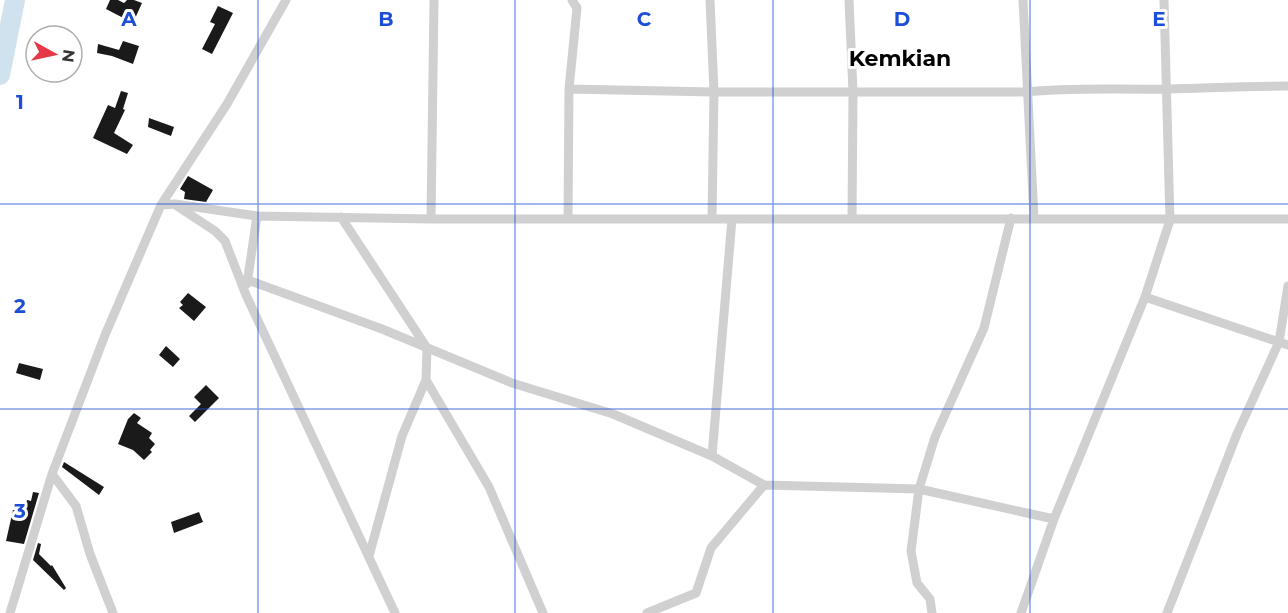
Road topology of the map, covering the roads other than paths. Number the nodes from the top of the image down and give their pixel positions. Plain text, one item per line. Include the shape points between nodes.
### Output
1 (286, 0) edge
2 (434, 0) edge
3 (572, 0) edge
4 (710, 0) edge
5 (849, 0) edge
6 (1023, 0) edge
7 (1164, 0) edge
8 (1288, 86) edge
9 (569, 89) junction
10 (1167, 89) junction
11 (714, 92) junction
12 (853, 92) junction
13 (1026, 92) junction
14 (175, 204) junction
15 (160, 206) junction
16 (257, 216) junction
17 (341, 217) junction
18 (568, 218) junction
19 (852, 218) junction
20 (1011, 218) junction
21 (1034, 218) junction
22 (431, 219) junction
23 (712, 219) junction
24 (732, 219) junction
25 (1288, 219) edge
26 (1170, 220) junction
27 (248, 280) junction
28 (1288, 286) edge
29 (246, 295) junction
30 (1145, 297) junction
31 (1284, 344) edge
32 (427, 348) junction
33 (426, 380) junction
34 (712, 456) junction
35 (52, 474) junction
36 (764, 485) junction
37 (919, 489) junction
38 (1054, 519) junction
39 (369, 556) junction
40 (10, 613) edge
41 (113, 613) edge
42 (395, 613) edge
43 (543, 613) edge
44 (647, 613) edge
45 (932, 613) edge
46 (1021, 613) edge
47 (1167, 613) edge

1 - 15 street via 227,104
2 - 22 street
3 - 9 street via 576,8
4 - 11 street
5 - 12 street
6 - 13 street
7 - 10 street
8 - 10 street
9 - 11 street
9 - 18 street
10 - 13 street
10 - 26 street
11 - 12 street
11 - 23 street
12 - 13 street
12 - 19 street
13 - 21 street
14 - 15 street
14 - 16 street
14 - 29 street via 225,241
15 - 35 street
16 - 17 street
16 - 27 street
17 - 22 street
17 - 32 street
18 - 22 street
18 - 23 street
19 - 20 street
19 - 24 street
20 - 21 street
20 - 37 street via 984,328 935,437
21 - 26 street
23 - 24 street
24 - 34 street
25 - 26 street
26 - 30 street
27 - 29 street
27 - 32 street
28 - 31 street
29 - 39 street
30 - 31 street
30 - 38 street
31 - 47 street via 1233,444
32 - 33 street
32 - 34 street via 512,383 613,414
33 - 39 street via 402,436
33 - 43 street via 489,488
34 - 36 street
35 - 40 street
35 - 41 street via 76,506
36 - 37 street
36 - 44 street via 711,548 696,593
37 - 38 street
37 - 45 street via 911,552 917,583 930,599
38 - 46 street
39 - 42 street

